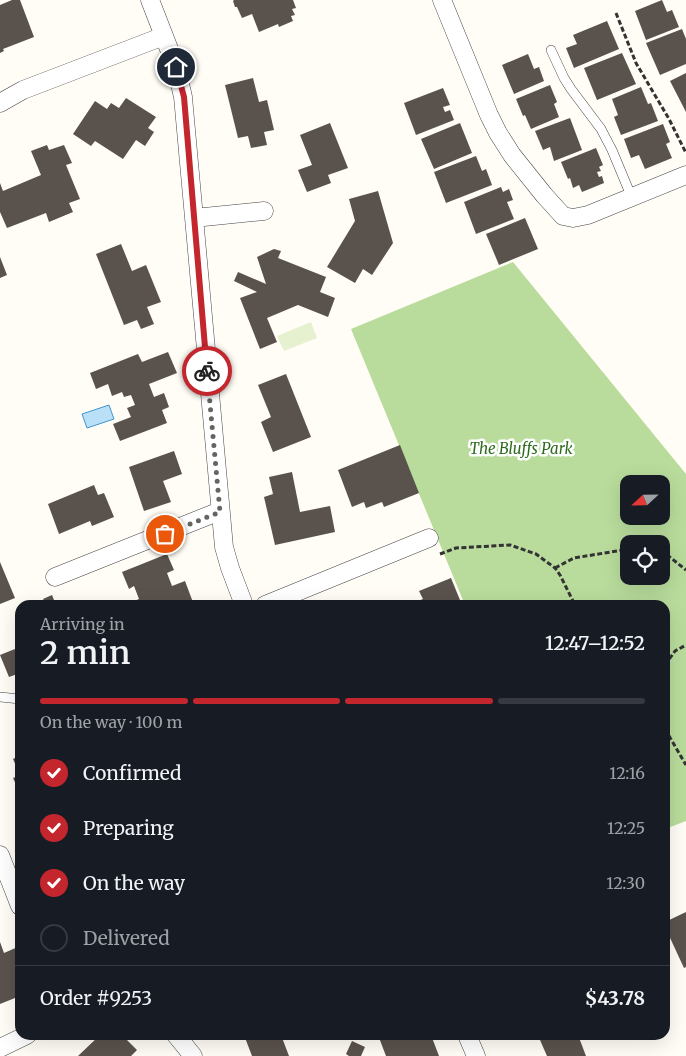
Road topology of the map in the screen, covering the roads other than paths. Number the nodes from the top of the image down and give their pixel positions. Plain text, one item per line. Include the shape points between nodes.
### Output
1 (150, 0) edge
2 (442, 0) edge
3 (164, 36) junction
4 (551, 50) dead end
5 (0, 103) edge
6 (686, 175) edge
7 (632, 198) junction
8 (264, 211) dead end
9 (194, 218) junction
10 (220, 512) junction
11 (429, 538) road end
12 (55, 578) dead end
13 (242, 600) edge
14 (277, 600) edge
15 (0, 697) edge
16 (15, 698) edge
17 (0, 855) edge
18 (15, 893) edge
19 (17, 1040) edge
20 (180, 1040) edge
21 (469, 1040) edge
22 (0, 1048) edge
23 (193, 1056) edge
24 (476, 1056) edge

1 - 3 street
2 - 7 street via 494,125 508,149 556,209 566,218 577,218
3 - 5 street via 23,90
3 - 9 street via 184,97
4 - 7 lane via 571,90 601,129
6 - 7 street
8 - 9 street
9 - 10 street
10 - 12 street
10 - 13 street via 224,547
11 - 14 street
15 - 16 lane
17 - 18 street
19 - 22 street
20 - 23 street
21 - 24 street

